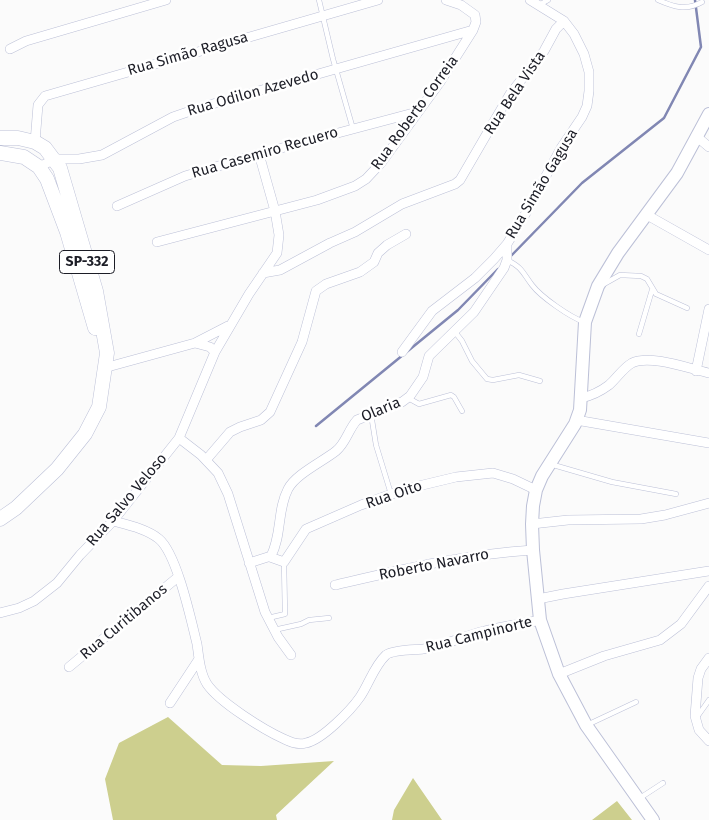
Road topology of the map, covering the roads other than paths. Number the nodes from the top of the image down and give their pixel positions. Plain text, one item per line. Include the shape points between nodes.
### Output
1 (166, 0) edge
2 (319, 0) edge
3 (378, 0) edge
4 (446, 0) edge
5 (530, 0) edge
6 (548, 0) edge
7 (658, 0) edge
8 (702, 2) dead end
9 (539, 4) junction
10 (322, 15) junction
11 (564, 21) junction
12 (473, 30) junction
13 (10, 49) dead end
14 (336, 69) junction
15 (417, 112) junction
16 (709, 114) edge
17 (353, 129) junction
18 (696, 136) junction
19 (0, 138) edge
20 (36, 142) junction
21 (709, 148) edge
22 (0, 153) edge
23 (260, 154) junction
24 (55, 159) junction
25 (39, 167) junction
26 (117, 206) dead end
27 (275, 212) junction
28 (647, 215) junction
29 (406, 234) dead end
30 (157, 242) dead end
31 (507, 244) junction
32 (709, 250) edge
33 (507, 260) junction
34 (263, 273) junction
35 (598, 286) junction
36 (652, 290) junction
37 (687, 308) dead end
38 (709, 309) edge
39 (585, 322) junction
40 (231, 325) junction
41 (455, 332) junction
42 (639, 334) dead end
43 (706, 339) edge
44 (195, 343) junction
45 (215, 352) junction
46 (402, 352) dead end
47 (104, 368) junction
48 (696, 371) junction
49 (709, 374) edge
50 (540, 381) dead end
51 (408, 398) junction
52 (581, 398) junction
53 (462, 411) dead end
54 (371, 414) junction
55 (576, 420) junction
56 (179, 438) junction
57 (709, 443) edge
58 (206, 460) junction
59 (549, 464) junction
60 (536, 490) junction
61 (391, 494) junction
62 (676, 494) dead end
63 (709, 503) edge
64 (0, 519) edge
65 (113, 521) junction
66 (532, 524) junction
67 (533, 550) junction
68 (270, 557) junction
69 (284, 562) junction
70 (249, 563) junction
71 (709, 571) edge
72 (178, 577) junction
73 (336, 585) dead end
74 (709, 586) edge
75 (538, 599) junction
76 (0, 613) edge
77 (268, 618) junction
78 (329, 618) dead end
79 (540, 620) junction
80 (274, 630) junction
81 (291, 655) dead end
82 (709, 658) edge
83 (199, 659) junction
84 (69, 667) dead end
85 (559, 674) junction
86 (709, 700) edge
87 (636, 702) dead end
88 (170, 703) dead end
89 (695, 720) junction
90 (586, 725) junction
91 (709, 741) edge
92 (663, 783) dead end
93 (639, 799) junction
94 (653, 820) edge

1 - 13 street via 26,41
2 - 10 lane
3 - 10 street, Rua Simão Ragusa
4 - 12 street via 476,14
5 - 9 street, Rua Simão Gagusa
6 - 9 lane
7 - 8 lane via 677,8
9 - 11 street, Rua Simão Gagusa
10 - 14 lane
10 - 20 street, Rua Simão Ragusa via 45,96 38,106
11 - 31 street, Rua Simão Gagusa via 584,54 589,72 587,106
11 - 34 street, Rua Bela Vista via 510,94 460,180 402,204 280,270
12 - 14 street, Rua Odilon Azevedo
12 - 15 street, Rua Roberto Correia
14 - 17 lane
14 - 24 street, Rua Odilon Azevedo via 202,106 173,117 102,155
15 - 17 street, Rua Casemiro Recuero
15 - 27 street, Rua Roberto Correia via 380,163 355,186
16 - 18 main road
17 - 23 street, Rua Casemiro Recuero
18 - 21 street
18 - 28 main road via 677,173
19 - 20 main road
20 - 22 main road via 24,152
20 - 24 main road, SP-332
22 - 25 main road via 24,157
23 - 26 street, Rua Casemiro Recuero via 185,176
23 - 27 street, Rua Salvo Veloso
24 - 25 street, Rua Odilon Azevedo
24 - 47 main road, SP-332 via 64,178 96,291 107,353
25 - 47 main road, SP-332 via 66,232
27 - 30 street, Rua Roberto Correia
27 - 34 street, Rua Salvo Veloso via 277,253
28 - 32 street
28 - 35 main road
29 - 58 street via 387,245 364,269 317,290 302,342 270,412 261,420 230,432
31 - 33 street, Olaria
31 - 46 street, Rua Simão Gagusa via 475,278 432,311
33 - 39 lane via 522,269 544,296 572,318
33 - 41 street, Olaria via 474,312
34 - 40 street, Rua Salvo Veloso
35 - 36 lane via 628,274 645,278
35 - 39 main road
36 - 37 lane
36 - 42 lane
38 - 43 street
39 - 52 main road
40 - 44 street
40 - 45 street, Rua Salvo Veloso
41 - 50 lane via 471,360 487,379 519,375
41 - 51 street, Olaria via 429,356 423,377
43 - 48 street
44 - 45 street via 210,347
44 - 47 street
45 - 56 street, Rua Salvo Veloso
47 - 64 main road, SP-332 via 99,408 85,434 57,469
48 - 49 street
48 - 52 street via 658,361 637,362 627,367 608,386
51 - 53 lane via 419,404 451,395
51 - 54 street, Olaria
52 - 55 main road
54 - 61 lane via 376,445
54 - 68 street, Olaria via 356,420 342,445 290,486 283,504 278,538
55 - 57 street
55 - 59 main road
56 - 58 street
56 - 65 street, Rua Salvo Veloso
58 - 70 street via 218,473 228,494
59 - 60 main road
59 - 62 lane via 612,482
60 - 61 street, Rua Oito via 490,473 434,482
60 - 66 main road
61 - 69 street, Rua Oito via 306,529
63 - 66 street via 641,519
65 - 72 street via 158,538 169,551
65 - 76 street, Rua Salvo Veloso via 57,583 34,602
66 - 67 main road
67 - 73 street, Roberto Navarro via 440,562
67 - 75 main road
68 - 69 street
68 - 70 street
69 - 77 lane via 285,614
70 - 77 street
71 - 75 street
72 - 83 street
72 - 84 street, Rua Curitibanos
74 - 85 street via 681,624 660,640 604,656
75 - 79 main road
77 - 80 street
78 - 80 lane
79 - 83 street, Rua Campinorte via 487,630 438,647 389,653 379,663 360,697 328,730 301,744 284,740 224,701 207,684
79 - 85 main road
80 - 81 street
82 - 89 street via 698,678
83 - 88 street
85 - 90 main road
86 - 89 lane
87 - 90 lane
89 - 91 street
90 - 93 main road
92 - 93 lane
93 - 94 main road

